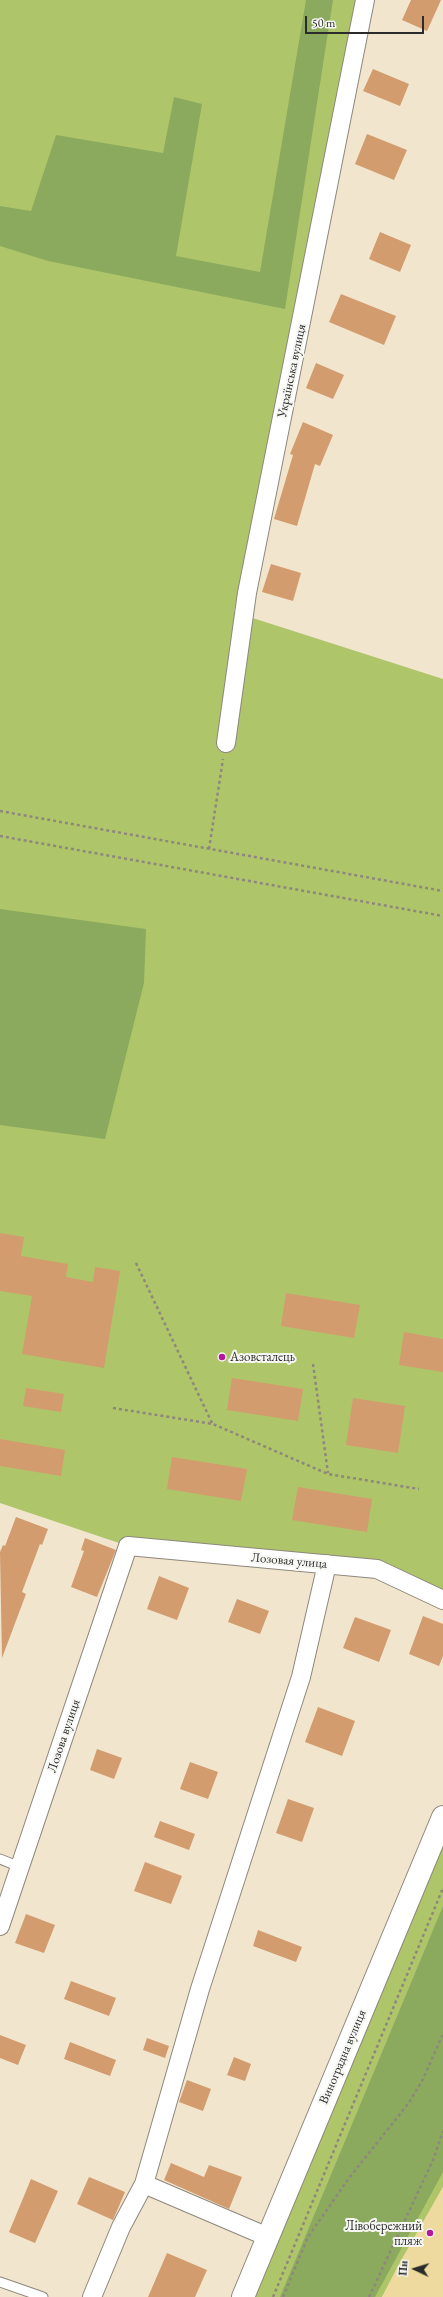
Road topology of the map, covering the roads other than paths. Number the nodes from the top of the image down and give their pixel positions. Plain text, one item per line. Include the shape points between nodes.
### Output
1 (365, 0) edge
2 (226, 743) road end
3 (128, 1546) joint
4 (327, 1564) junction
5 (443, 1600) edge
6 (443, 1817) edge
7 (0, 1859) edge
8 (20, 1867) junction
9 (0, 1926) edge
10 (144, 2184) junction
11 (268, 2237) junction
12 (0, 2282) edge
13 (43, 2297) edge
14 (92, 2297) edge
15 (243, 2297) edge

1 - 2 street, Українська вулиця via 247,594
3 - 4 street, Лозовая улица
3 - 8 street, Лозова вулиця
4 - 5 street, Лозовая улица via 377,1569
4 - 10 street via 301,1677 200,1989
6 - 11 street, Виноградна вулиця
7 - 8 lane
8 - 9 street, Лозова вулиця
10 - 11 street
10 - 14 street via 121,2227
11 - 15 street, Виноградна вулиця
12 - 13 lane

